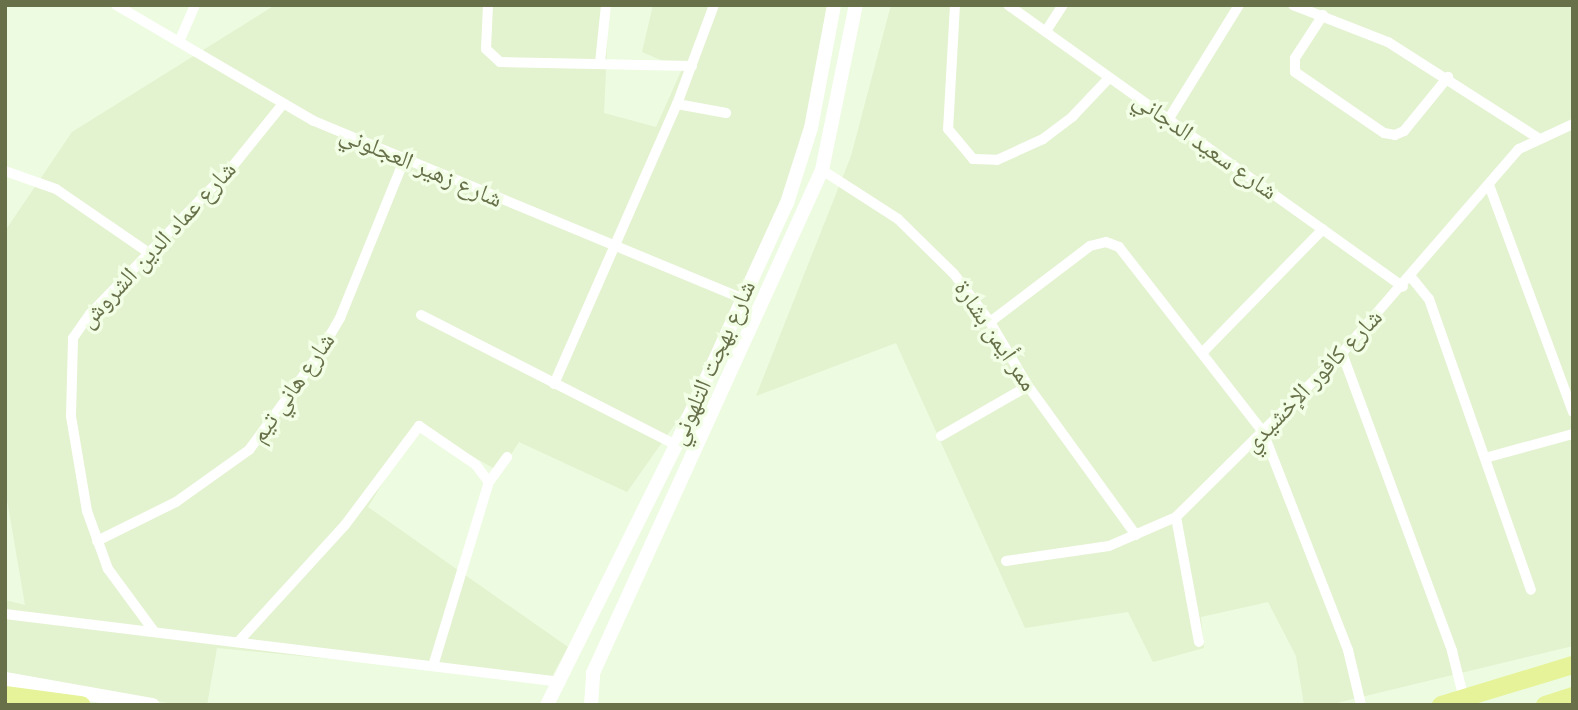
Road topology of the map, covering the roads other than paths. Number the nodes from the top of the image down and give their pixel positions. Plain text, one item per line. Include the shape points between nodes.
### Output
1 (116, 5) edge
2 (195, 5) edge
3 (488, 5) edge
4 (607, 5) edge
5 (714, 5) edge
6 (834, 5) edge
7 (856, 5) edge
8 (955, 5) edge
9 (1008, 5) edge
10 (1063, 5) edge
11 (1239, 5) edge
12 (1293, 5) edge
13 (1323, 15) junction
14 (1046, 31) junction
15 (179, 42) junction
16 (600, 63) junction
17 (692, 66) junction
18 (1448, 77) junction
19 (1109, 78) junction
20 (677, 104) junction
21 (282, 105) junction
22 (726, 113) dead end
23 (1168, 120) junction
24 (1573, 124) edge
25 (1538, 138) junction
26 (404, 160) junction
27 (822, 170) junction
28 (5, 171) edge
29 (1489, 185) junction
30 (1324, 229) junction
31 (614, 249) junction
32 (149, 253) junction
33 (1412, 278) junction
34 (1403, 287) junction
35 (741, 298) junction
36 (421, 316) dead end
37 (990, 322) junction
38 (1202, 353) junction
39 (1342, 353) junction
40 (554, 384) junction
41 (1028, 386) junction
42 (1573, 412) edge
43 (1263, 432) junction
44 (1573, 434) edge
45 (941, 436) dead end
46 (676, 446) junction
47 (507, 457) dead end
48 (1485, 458) junction
49 (489, 482) junction
50 (1176, 517) junction
51 (1136, 535) junction
52 (97, 541) junction
53 (1006, 561) dead end
54 (1531, 590) dead end
55 (5, 614) edge
56 (153, 630) junction
57 (239, 641) junction
58 (1199, 642) dead end
59 (433, 666) junction
60 (1573, 666) edge
61 (5, 679) edge
62 (561, 682) junction
63 (5, 695) edge
64 (1573, 696) edge
65 (1464, 699) junction
66 (551, 702) edge
67 (81, 705) edge
68 (153, 705) edge
69 (591, 705) edge
70 (1361, 705) edge
71 (1441, 705) edge
72 (1545, 705) edge

1 - 15 street, شارع زهير العجلوني
2 - 15 street
3 - 16 street via 486,49 494,60
4 - 16 street
5 - 17 street
6 - 35 street, شارع بهجت التلهوني via 801,166
7 - 27 street, شارع بهجت التلهوني
8 - 19 street via 948,129 973,159 997,160 1043,139
9 - 14 street, شارع سعيد الدجاني
10 - 14 street
11 - 23 street
12 - 13 street
13 - 18 street via 1388,42
13 - 18 street via 1295,58 1295,72 1384,132 1395,135 1404,131
14 - 19 street, شارع سعيد الدجاني
15 - 21 street, شارع زهير العجلوني
16 - 17 street
17 - 20 street
18 - 25 street
19 - 23 street, شارع سعيد الدجاني
20 - 22 street
20 - 31 street
21 - 26 street, شارع زهير العجلوني
21 - 32 street, شارع عماد الدين الشروش via 232,167
23 - 30 street, شارع سعيد الدجاني
24 - 25 street, شارع كافور الإخشيدي
25 - 29 street, شارع كافور الإخشيدي via 1519,149
26 - 31 street, شارع زهير العجلوني
26 - 52 street, شارع هاني تيم via 340,318 320,354 249,450 208,484
27 - 37 street, ممر أيمن بشارة via 918,236
27 - 69 street, شارع بهجت التلهوني via 593,673
28 - 32 street via 56,189
29 - 33 street, شارع كافور الإخشيدي
29 - 42 street
30 - 34 street, شارع سعيد الدجاني
30 - 38 street
31 - 35 street, شارع زهير العجلوني
31 - 40 street
32 - 52 street, شارع عماد الدين الشروش via 78,328 70,352 75,457
33 - 34 street, شارع كافور الإخشيدي
33 - 48 street via 1429,299
34 - 39 street, شارع كافور الإخشيدي
35 - 46 street, شارع بهجت التلهوني
36 - 40 street
37 - 38 street via 1090,246 1106,242 1119,247
37 - 41 street, ممر أيمن بشارة
38 - 43 street
39 - 43 street, شارع كافور الإخشيدي
39 - 65 street via 1452,651
40 - 46 street
41 - 45 street
41 - 51 street, ممر أيمن بشارة
43 - 50 street, شارع كافور الإخشيدي
43 - 70 street via 1348,650
44 - 48 street
46 - 62 street, شارع بهجت التلهوني
47 - 49 street
48 - 54 street
49 - 57 street via 476,466 419,426 345,525
49 - 59 street
50 - 51 street, شارع كافور الإخشيدي
50 - 58 street
51 - 53 street, شارع كافور الإخشيدي via 1109,546
52 - 56 street, شارع عماد الدين الشروش via 121,592
55 - 56 street
56 - 57 street
57 - 59 street
59 - 62 street
60 - 65 highway
61 - 68 street
62 - 66 street, شارع بهجت التلهوني
63 - 67 highway
64 - 72 highway
65 - 71 highway

